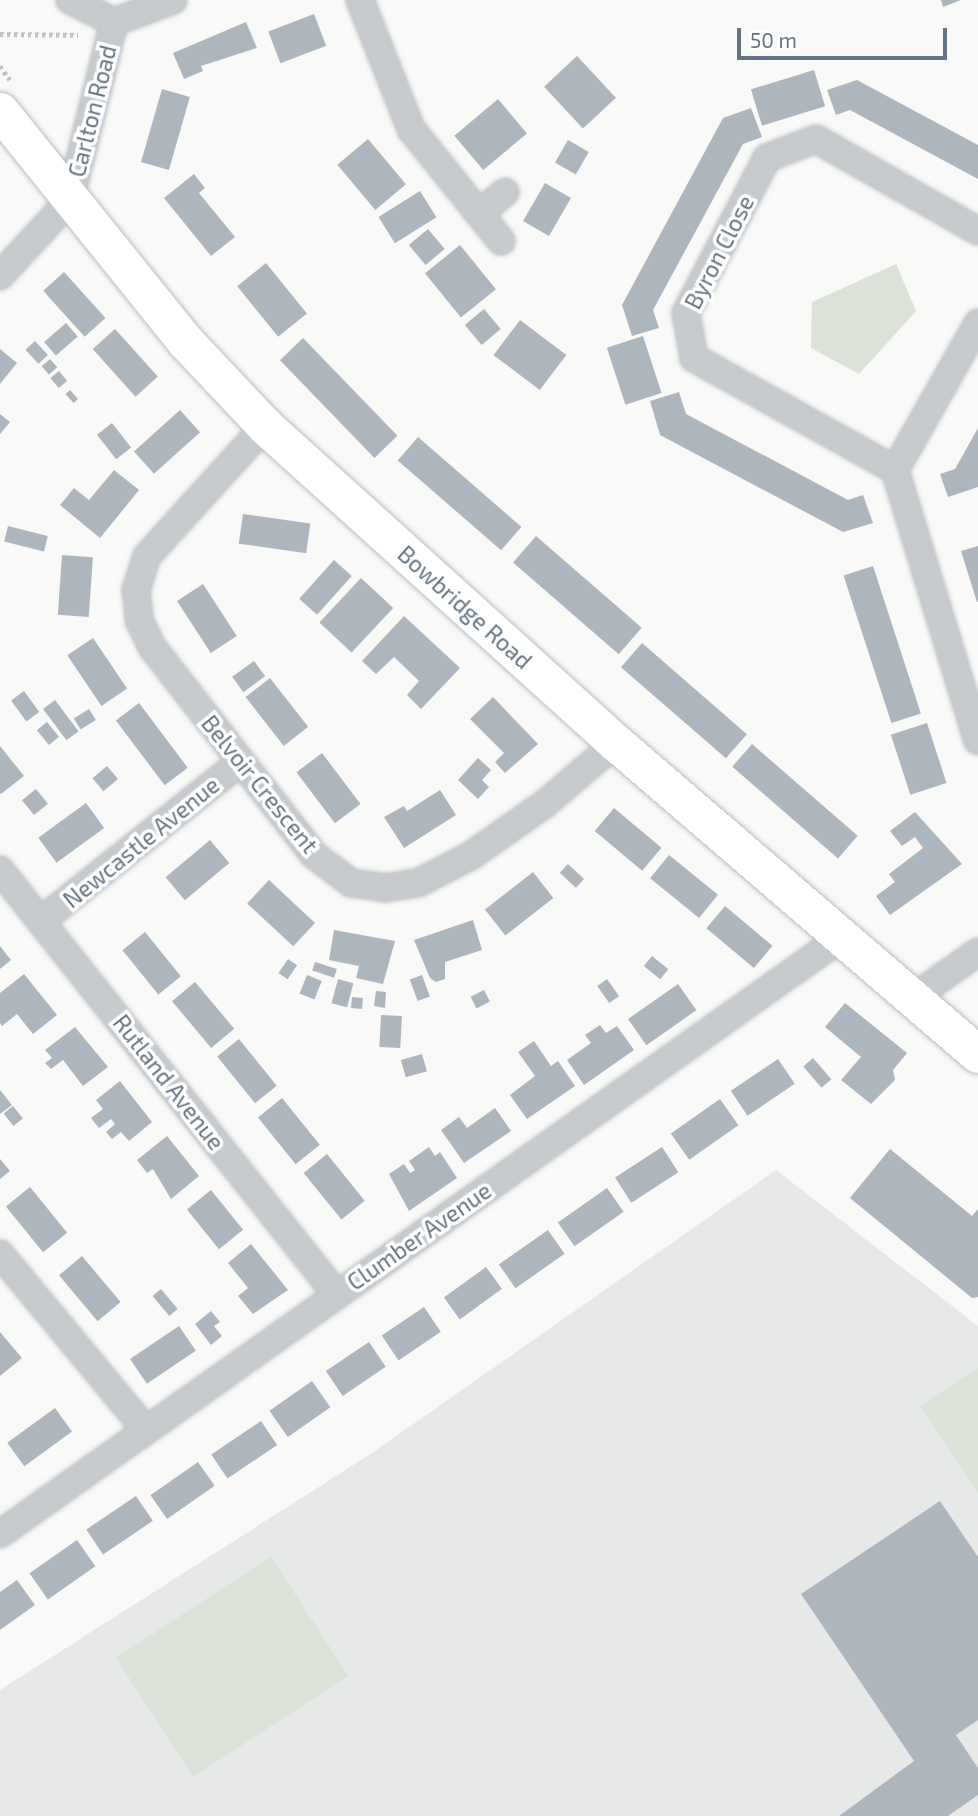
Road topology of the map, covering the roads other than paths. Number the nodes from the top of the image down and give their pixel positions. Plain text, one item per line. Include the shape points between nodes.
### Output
1 (70, 0) edge
2 (173, 0) edge
3 (360, 0) edge
4 (114, 22) junction
5 (0, 111) edge
6 (505, 192) dead end
7 (70, 201) junction
8 (479, 214) junction
9 (978, 231) edge
10 (500, 241) dead end
11 (0, 276) edge
12 (978, 323) edge
13 (265, 426) junction
14 (895, 471) junction
15 (978, 741) edge
16 (616, 743) junction
17 (240, 762) junction
18 (0, 870) edge
19 (41, 921) junction
20 (839, 939) junction
21 (978, 952) edge
22 (910, 1000) junction
23 (978, 1055) edge
24 (0, 1254) edge
25 (337, 1294) junction
26 (146, 1430) junction
27 (0, 1534) edge

1 - 4 street, Carlton Road
2 - 4 street, Carlton Road
3 - 8 street via 411,130
4 - 7 street, Carlton Road
5 - 7 street, Bowbridge Road
6 - 8 street
7 - 11 street
7 - 13 street, Bowbridge Road via 185,341
8 - 10 street
9 - 14 street, Byron Close via 816,139 767,158 686,313 694,358
12 - 14 street
13 - 16 street, Bowbridge Road
13 - 17 street, Belvoir Crescent via 175,520 147,556 136,589 139,620 152,647
14 - 15 street
16 - 17 street, Belvoir Crescent via 583,775 472,855 418,883 385,888 351,883 314,855
16 - 20 street, Bowbridge Road
17 - 19 street, Newcastle Avenue
18 - 19 street, Rutland Avenue
19 - 25 street, Rutland Avenue
20 - 22 street, Bowbridge Road
20 - 25 street, Clumber Avenue
21 - 22 street
22 - 23 street, Bowbridge Road
24 - 26 street
25 - 26 street, Clumber Avenue
26 - 27 street, Clumber Avenue

